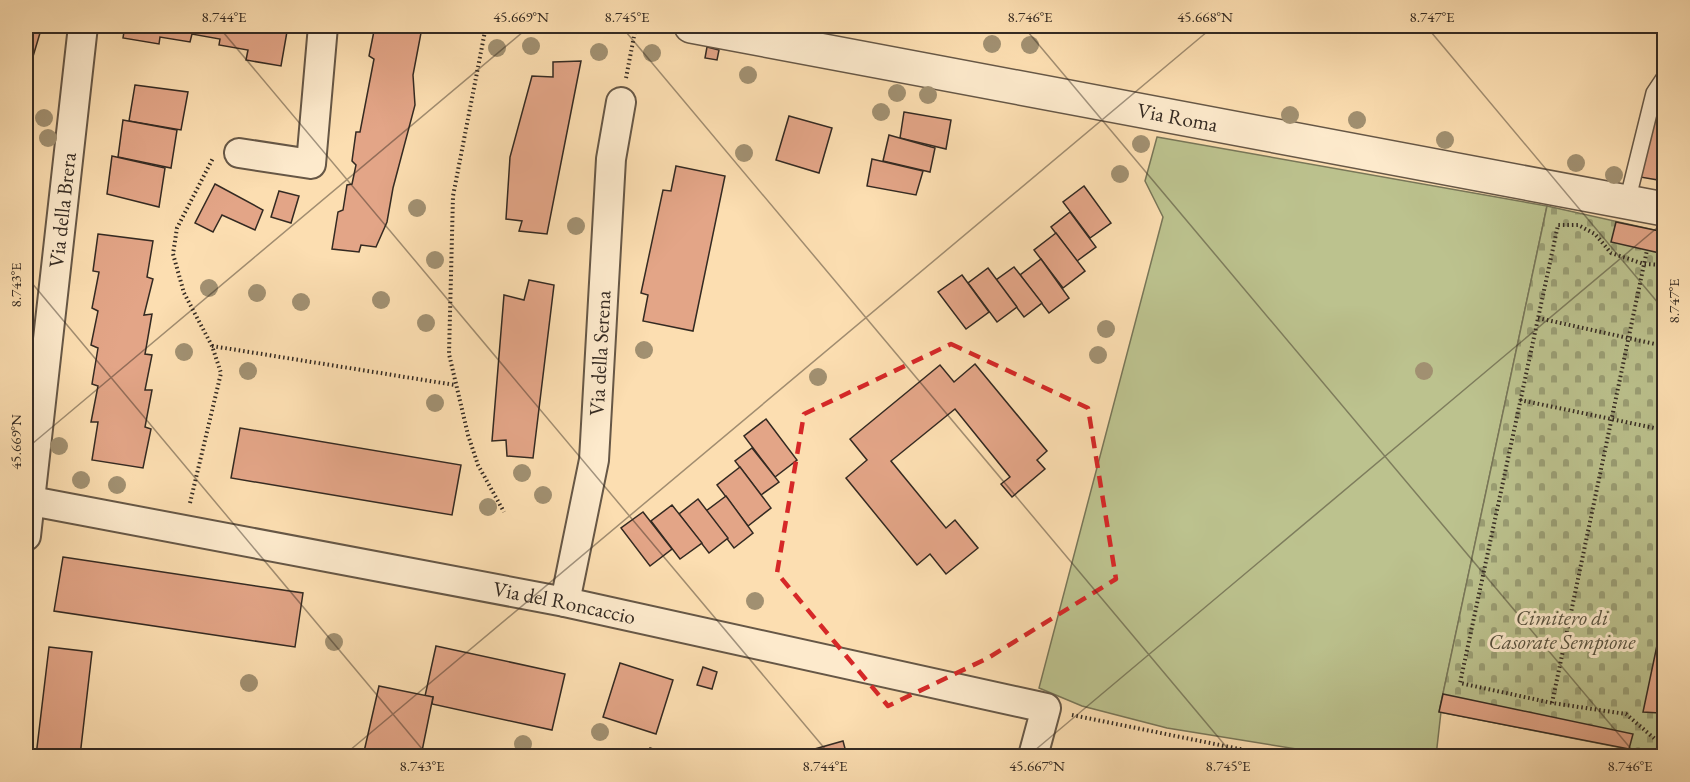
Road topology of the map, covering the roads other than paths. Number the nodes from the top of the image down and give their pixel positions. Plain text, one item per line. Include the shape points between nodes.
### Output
1 (83, 26) edge
2 (323, 26) edge
3 (691, 26) edge
4 (1665, 78) edge
5 (621, 102) road end
6 (226, 155) road end
7 (1628, 202) junction
8 (1665, 209) edge
9 (28, 500) edge
10 (26, 536) edge
11 (565, 602) junction
12 (1033, 756) edge

1 - 9 street, Via della Brera
2 - 6 street via 311,164
3 - 7 street, Via Roma
4 - 7 lane via 1654,93
5 - 11 street, Via della Serena via 611,159 594,460
7 - 8 street, Via Roma
9 - 10 street, Via della Brera
9 - 11 street, Via del Roncaccio
11 - 12 street, Via del Roncaccio via 1046,708

